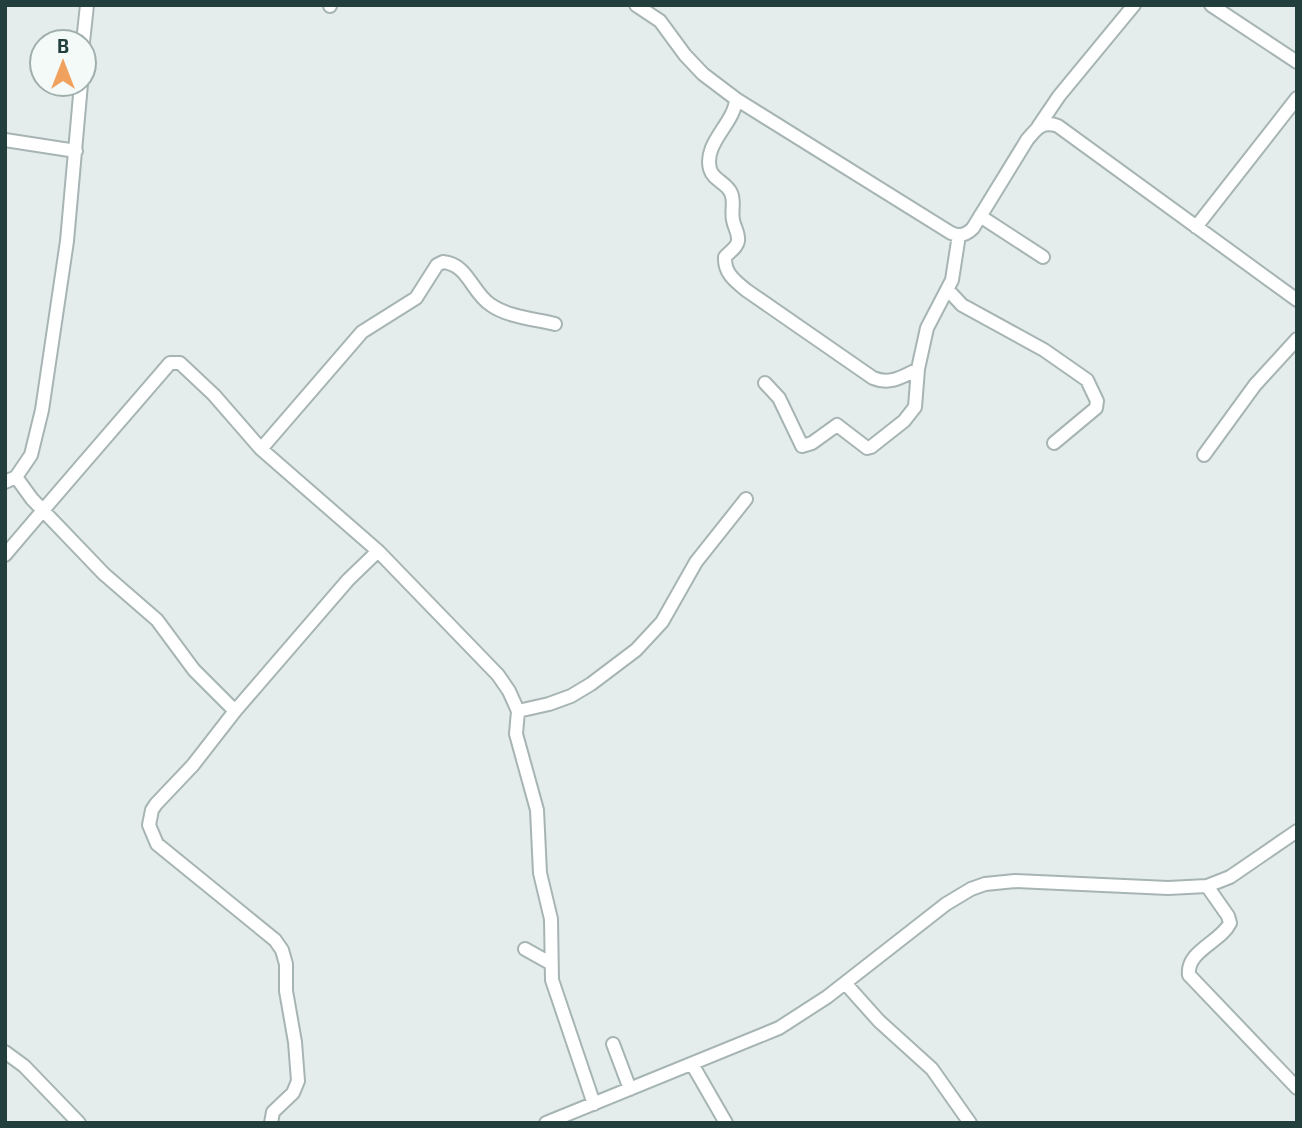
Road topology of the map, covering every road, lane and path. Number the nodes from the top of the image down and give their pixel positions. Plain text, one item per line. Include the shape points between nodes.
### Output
1 (87, 5) edge
2 (636, 5) edge
3 (1134, 5) edge
4 (1211, 5) edge
5 (85, 28) edge
6 (1297, 62) edge
7 (80, 98) edge
8 (1297, 98) edge
9 (736, 99) junction
10 (1038, 127) junction
11 (5, 140) edge
12 (76, 151) junction
13 (980, 216) junction
14 (1196, 227) junction
15 (959, 235) junction
16 (1043, 257) dead end
17 (948, 290) junction
18 (1297, 300) edge
19 (555, 324) dead end
20 (1297, 339) edge
21 (918, 369) junction
22 (765, 383) dead end
23 (1054, 443) dead end
24 (261, 449) junction
25 (1204, 454) dead end
26 (11, 479) edge
27 (746, 499) dead end
28 (42, 509) junction
29 (378, 551) junction
30 (5, 555) edge
31 (235, 711) junction
32 (518, 711) junction
33 (1297, 831) edge
34 (1207, 886) junction
35 (525, 949) dead end
36 (550, 963) junction
37 (845, 983) junction
38 (613, 1044) dead end
39 (5, 1052) edge
40 (692, 1064) junction
41 (1297, 1088) edge
42 (630, 1089) junction
43 (594, 1104) junction
44 (79, 1123) edge
45 (271, 1123) edge
46 (546, 1123) edge
47 (726, 1123) edge
48 (970, 1123) edge

1 - 5 street
2 - 9 street via 660,21 703,74
3 - 10 street
4 - 6 street
7 - 12 street
8 - 14 street
9 - 15 street
9 - 21 street via 709,160 710,171 732,195 738,240 725,257 729,275 873,378 891,381
10 - 13 street
10 - 14 street via 1058,126
11 - 12 street
12 - 26 street via 42,410 31,455
13 - 15 street via 968,232
13 - 16 street
14 - 18 street
15 - 17 street
17 - 21 street via 927,328
17 - 23 street via 962,305 1044,350 1087,380 1096,408
19 - 24 street via 492,306 459,267 443,262 416,299 362,332
20 - 25 street via 1255,385
21 - 22 street via 911,414 869,448 837,425 802,446 779,398
24 - 28 street via 214,395 180,363 170,363
24 - 29 street
26 - 28 street
27 - 32 street via 696,562 662,622 636,650 571,696
28 - 30 street
28 - 31 street via 104,574 157,620 194,670
29 - 31 street
29 - 32 street via 498,676
31 - 45 street via 156,804 149,825 163,850 282,950 298,1081 293,1093 273,1112
32 - 36 street via 516,734 537,810 540,873 551,919
33 - 34 street via 1230,877
34 - 37 street via 985,884 946,904
34 - 41 street via 1230,923 1195,957 1189,975
35 - 36 street
36 - 43 street via 554,988
37 - 40 street via 779,1028
37 - 48 street via 932,1069
38 - 42 street
39 - 44 street
40 - 42 street
40 - 47 street
42 - 43 street
43 - 46 street

